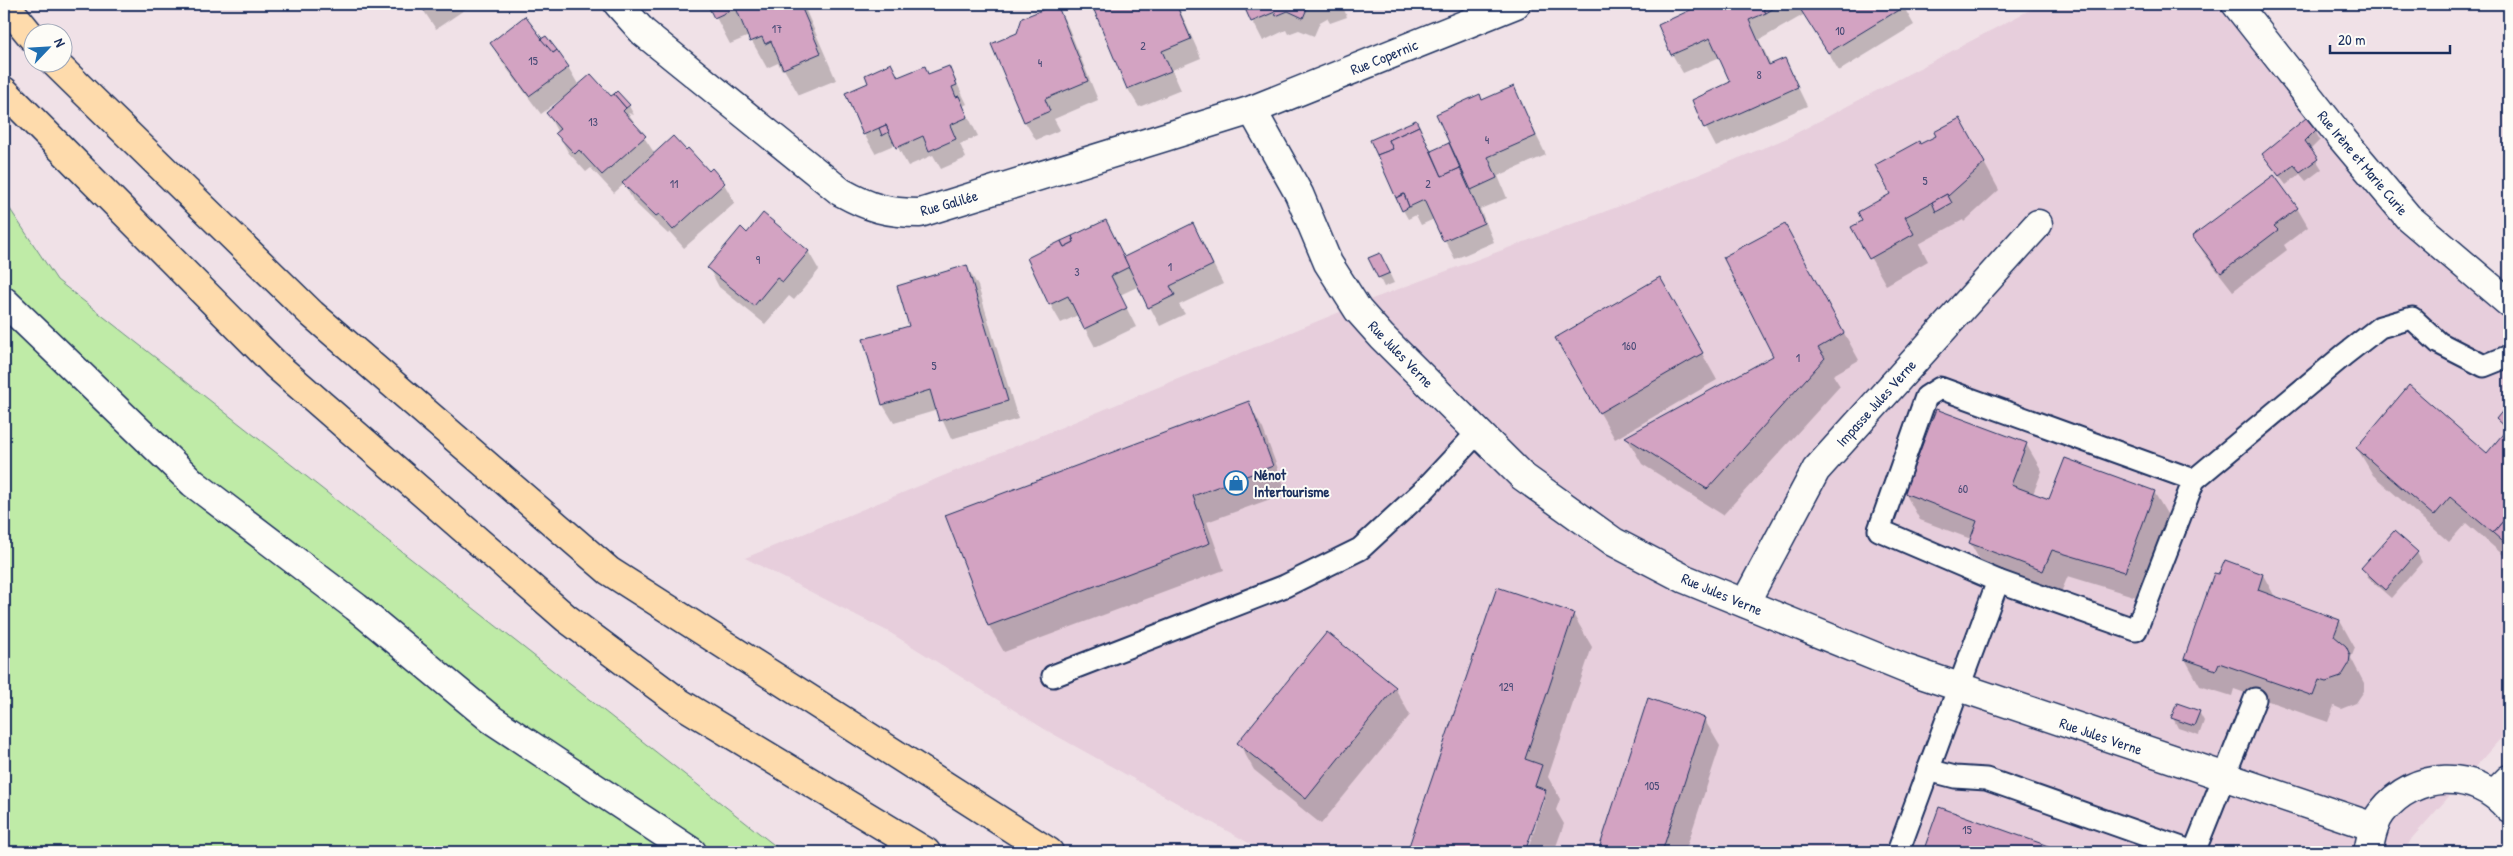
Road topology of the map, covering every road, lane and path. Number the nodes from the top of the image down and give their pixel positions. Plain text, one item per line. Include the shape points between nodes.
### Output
1 (6, 4) edge
2 (618, 4) edge
3 (1516, 4) edge
4 (2236, 4) edge
5 (22, 24) edge
6 (64, 72) edge
7 (4, 91) edge
8 (1252, 110) junction
9 (2038, 224) dead end
10 (4, 301) edge
11 (2509, 303) edge
12 (2509, 356) edge
13 (1478, 432) junction
14 (2194, 480) junction
15 (1998, 581) junction
16 (1745, 603) junction
17 (1053, 676) dead end
18 (1957, 687) junction
19 (2255, 699) dead end
20 (1928, 770) junction
21 (2225, 778) junction
22 (2504, 794) edge
23 (2371, 839) edge
24 (692, 852) edge
25 (926, 852) edge
26 (1049, 852) edge
27 (1898, 852) edge
28 (2194, 852) edge

1 - 5 highway
2 - 8 street, Rue Galilée via 643,32 842,192 864,205 891,213 920,213
3 - 8 street, Rue Copernic
4 - 11 street, Rue Irène et Marie Curie via 2408,217
6 - 26 highway via 312,314 609,572
7 - 25 highway via 276,365 566,618 680,703
8 - 13 street, Rue Jules Verne via 1299,194 1328,263 1358,310
9 - 16 street, Impasse Jules Verne via 1816,470
10 - 24 street via 192,482 356,607 491,719
12 - 14 lane via 2484,366 2439,343 2412,318 2380,327
13 - 16 street, Rue Jules Verne via 1522,476 1614,542 1685,579
13 - 17 lane via 1424,490 1360,549 1285,586
14 - 15 lane via 2136,630
14 - 15 lane via 1940,388 1926,397 1879,530
15 - 18 lane
16 - 18 street, Rue Jules Verne
18 - 20 lane
18 - 21 street, Rue Jules Verne
19 - 21 lane
20 - 27 lane
20 - 28 lane via 1955,777 1986,779
21 - 23 street, Rue Jules Verne
21 - 28 lane
22 - 23 street via 2469,782 2442,778 2425,781 2401,793 2381,813

